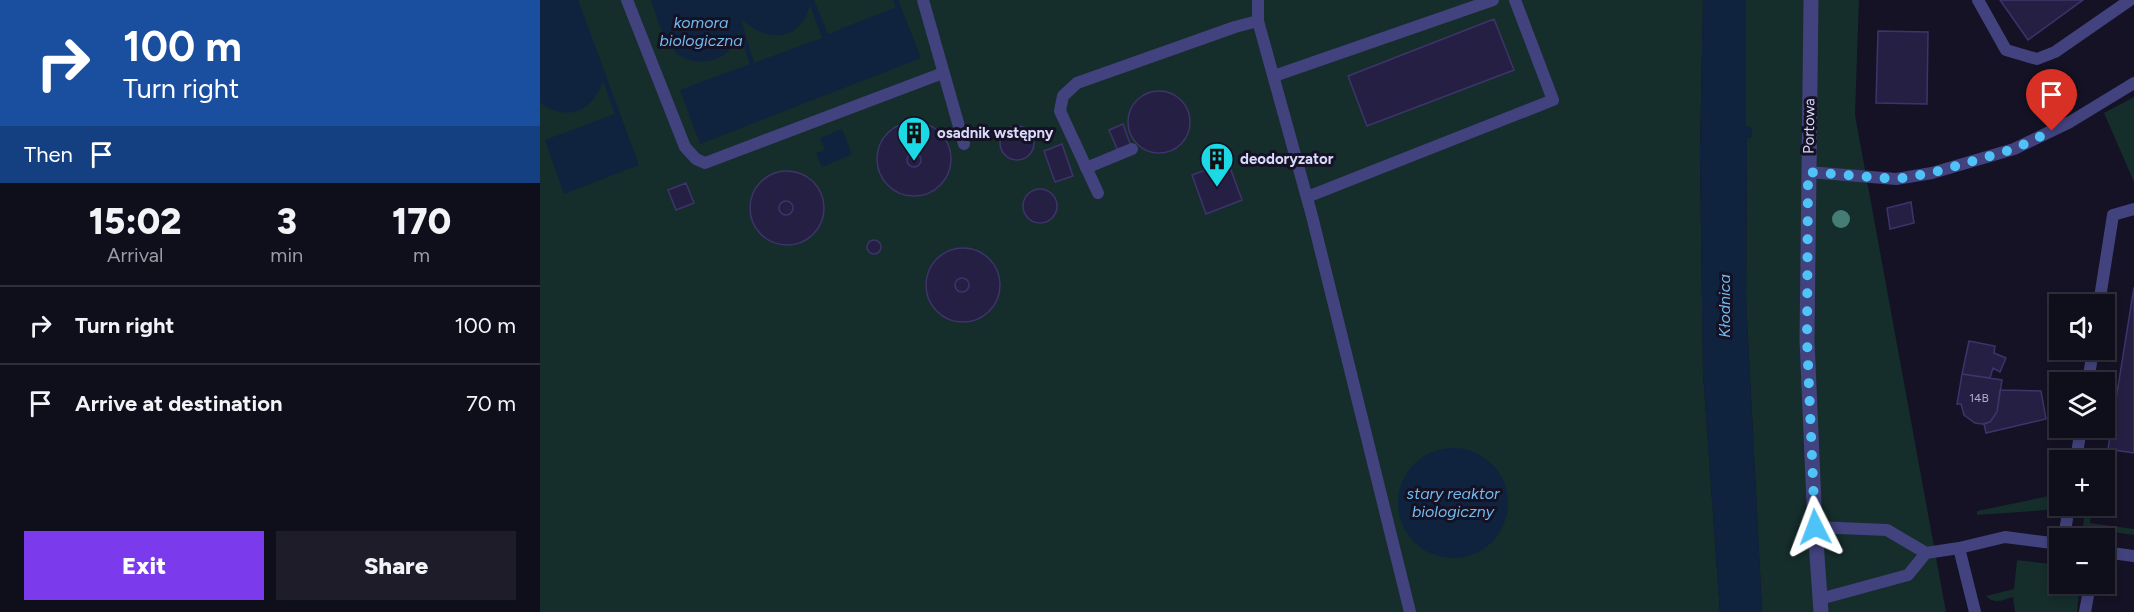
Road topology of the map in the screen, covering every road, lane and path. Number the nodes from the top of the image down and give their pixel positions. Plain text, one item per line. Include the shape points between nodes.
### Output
1 (627, 0) edge
2 (923, 0) edge
3 (1258, 0) edge
4 (1493, 0) edge
5 (1515, 0) edge
6 (1811, 0) edge
7 (1978, 0) edge
8 (2130, 0) edge
9 (1258, 21) junction
10 (944, 73) junction
11 (1274, 76) junction
12 (2134, 83) edge
13 (964, 144) dead end
14 (1132, 149) dead end
15 (1086, 168) junction
16 (1808, 172) junction
17 (1098, 192) dead end
18 (1307, 197) junction
19 (2134, 209) edge
20 (2101, 294) edge
21 (1815, 527) junction
22 (2049, 543) edge
23 (1959, 548) junction
24 (1926, 553) junction
25 (2115, 553) edge
26 (2134, 556) edge
27 (2088, 594) edge
28 (1820, 606) edge
29 (1410, 612) edge
30 (1975, 612) edge
31 (2085, 612) edge

1 - 10 lane via 685,147 705,163
2 - 10 lane
3 - 9 lane
4 - 11 lane
5 - 18 lane via 1553,100
6 - 16 street, Portowa
7 - 8 lane via 2006,50 2037,59 2055,52
9 - 11 lane
9 - 15 lane via 1077,83 1063,96 1060,111
10 - 13 lane
11 - 18 lane
12 - 16 lane via 2070,122 2014,149 1932,173 1896,179
14 - 15 lane
15 - 17 lane
16 - 21 street, Portowa via 1807,340
18 - 29 lane
19 - 20 lane via 2113,215
21 - 24 lane via 1887,530
21 - 28 street, Portowa
22 - 23 lane via 2005,537
23 - 24 lane
23 - 30 lane
24 - 28 lane via 1908,575
25 - 26 lane
27 - 31 lane

